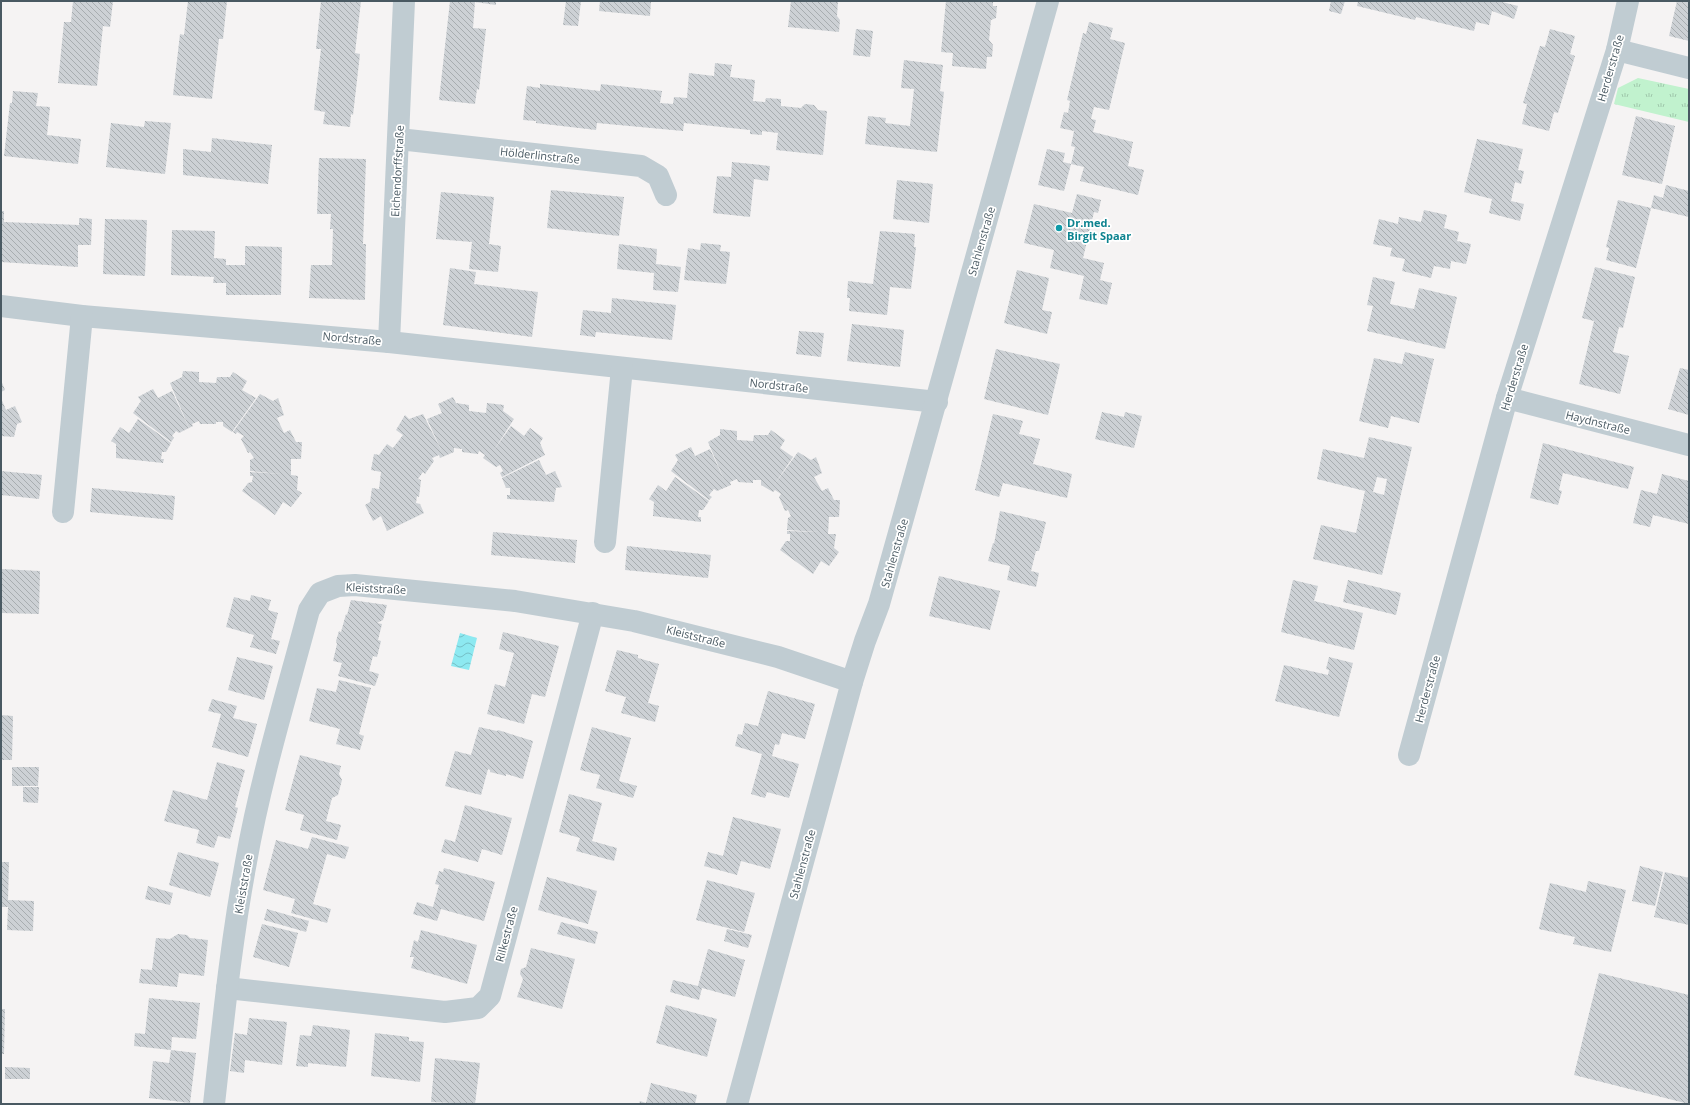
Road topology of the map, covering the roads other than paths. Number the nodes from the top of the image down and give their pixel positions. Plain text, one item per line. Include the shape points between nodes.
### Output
1 (404, 1) edge
2 (1048, 1) edge
3 (1628, 1) edge
4 (1617, 50) junction
5 (1689, 68) edge
6 (399, 139) junction
7 (666, 196) dead end
8 (1, 306) edge
9 (82, 316) junction
10 (389, 342) junction
11 (622, 368) junction
12 (1507, 398) junction
13 (937, 402) junction
14 (1689, 445) edge
15 (63, 512) dead end
16 (605, 542) dead end
17 (593, 613) junction
18 (852, 682) junction
19 (1409, 756) dead end
20 (227, 988) junction
21 (214, 1104) edge
22 (737, 1104) edge

1 - 6 street, Eichendorffstraße
2 - 13 street, Stahlenstraße
3 - 4 street, Herderstraße
4 - 5 street
4 - 12 street, Herderstraße
6 - 7 street, Hölderlinstraße via 641,166 658,176
6 - 10 street, Eichendorffstraße
8 - 9 street, Nordstraße
9 - 10 street, Nordstraße
9 - 15 street
10 - 11 street, Nordstraße
11 - 13 street, Nordstraße
11 - 16 street
12 - 14 street, Haydnstraße
12 - 19 street, Herderstraße
13 - 18 street, Stahlenstraße via 879,604
17 - 18 street, Kleiststraße via 778,657
17 - 20 street, Rilkestraße via 490,996 478,1008 445,1012
17 - 20 street, Kleiststraße via 515,601 355,585 338,586 320,593 309,610 259,800 246,861
18 - 22 street, Stahlenstraße
20 - 21 street, Kleiststraße

